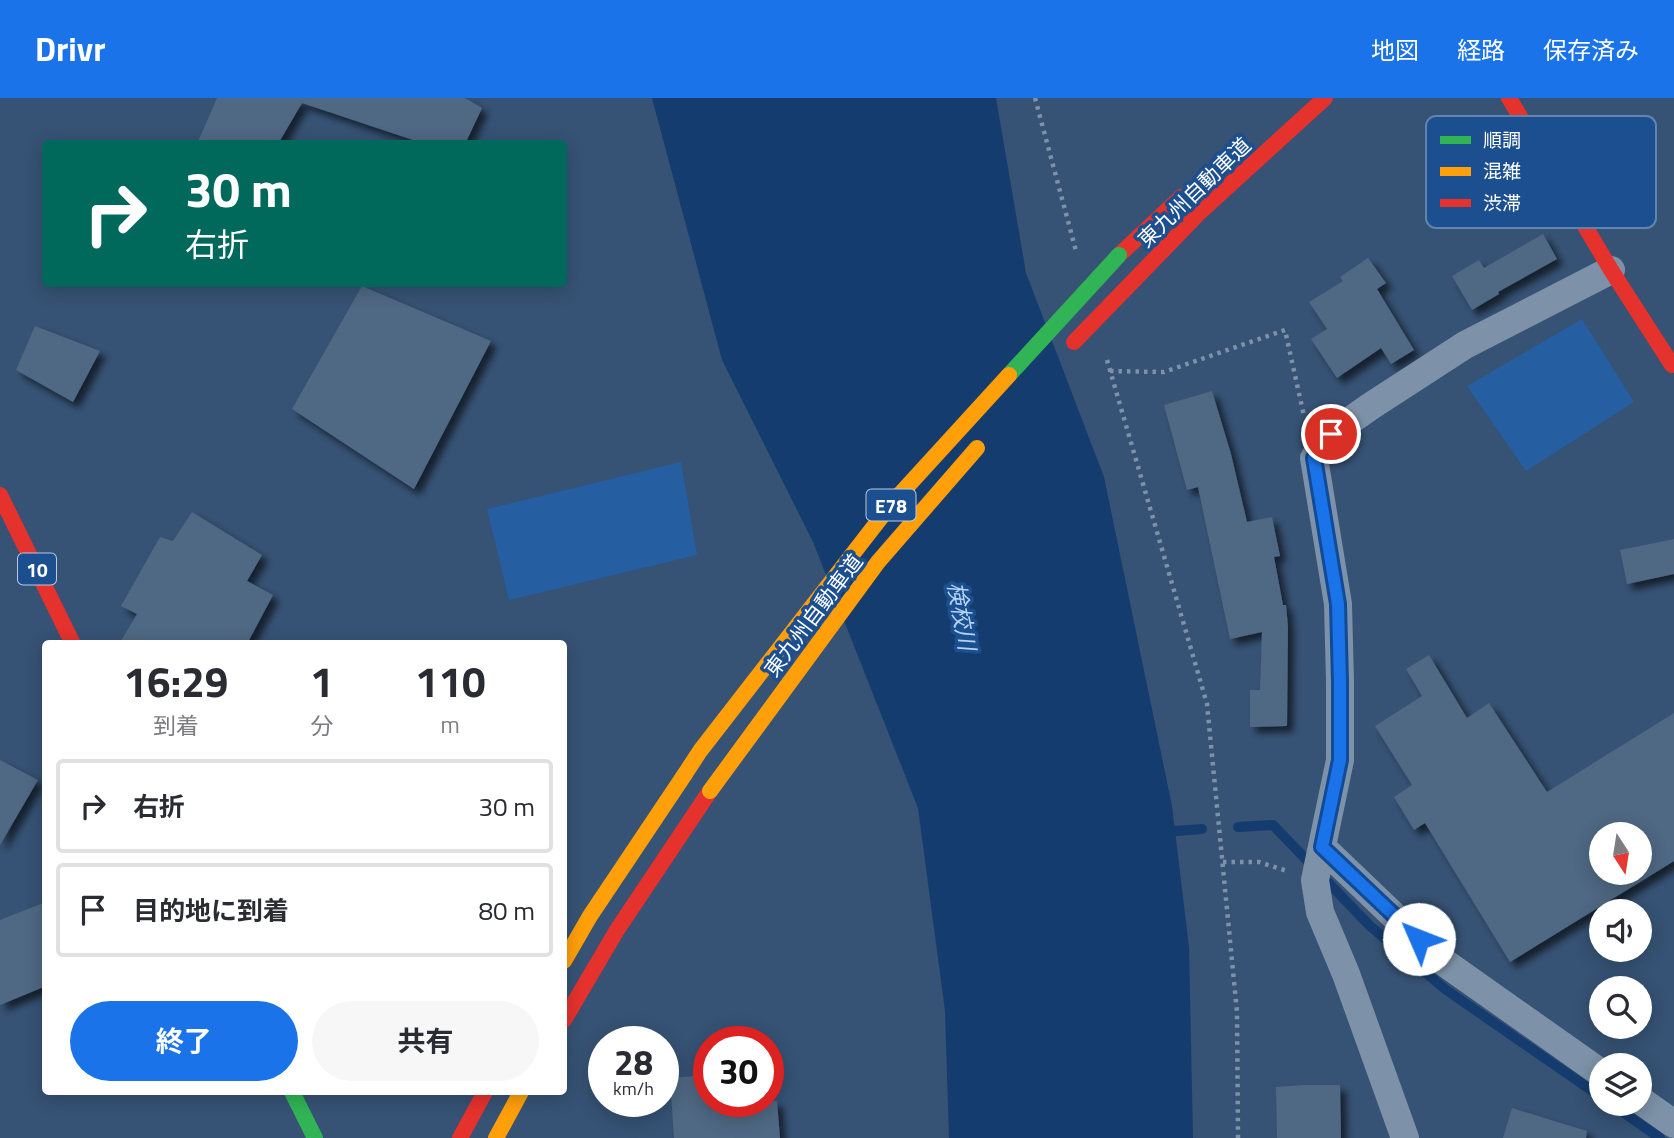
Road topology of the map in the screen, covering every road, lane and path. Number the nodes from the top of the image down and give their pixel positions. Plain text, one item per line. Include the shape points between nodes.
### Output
1 (1035, 98) edge
2 (1325, 98) edge
3 (1509, 98) edge
4 (1520, 116) edge
5 (1188, 190) dead end
6 (1586, 228) edge
7 (1077, 255) dead end
8 (1611, 270) junction
9 (1066, 350) dead end
10 (1106, 358) dead end
11 (1674, 364) edge
12 (1110, 371) junction
13 (984, 440) dead end
14 (1314, 458) junction
15 (0, 495) edge
16 (71, 640) edge
17 (1320, 861) junction
18 (1223, 862) junction
19 (567, 956) edge
20 (567, 1015) edge
21 (1589, 1065) edge
22 (294, 1095) edge
23 (483, 1095) edge
24 (519, 1095) edge
25 (1652, 1108) edge
26 (1674, 1124) edge
27 (315, 1138) edge
28 (460, 1138) edge
29 (496, 1138) edge
30 (1238, 1138) edge
31 (1405, 1138) edge

1 - 7 path
2 - 9 main road, 東九州自動車道, bridge via 1200,212
3 - 4 main road
5 - 19 main road, 東九州自動車道 / E78, bridge via 1119,255 893,502 700,751
6 - 8 main road
8 - 11 main road
8 - 14 street via 1465,345 1331,434
10 - 12 path
12 - 14 path via 1164,372 1285,330
12 - 18 path via 1207,704
13 - 20 main road, 東九州自動車道 / E78, bridge via 878,562 756,726 617,930
14 - 17 street via 1338,604 1340,682 1340,760
15 - 16 main road, 10
17 - 18 path
17 - 21 street via 1438,958
17 - 31 street via 1320,912
18 - 30 path via 1237,1012
22 - 27 main road
23 - 28 main road
24 - 29 main road
25 - 26 street

